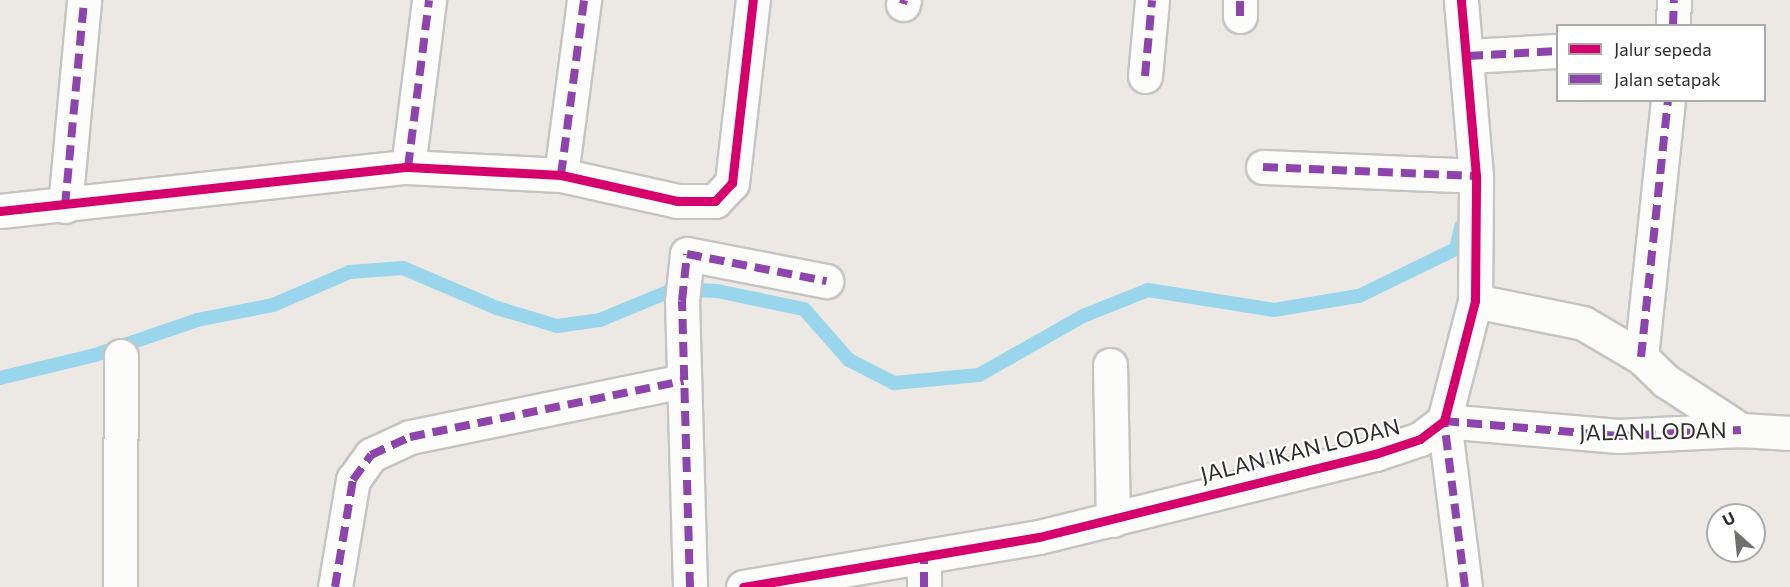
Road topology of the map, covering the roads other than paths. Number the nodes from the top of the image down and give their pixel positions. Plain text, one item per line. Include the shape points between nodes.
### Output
1 (84, 0) edge
2 (429, 0) edge
3 (584, 0) edge
4 (753, 0) edge
5 (1152, 0) edge
6 (1461, 0) edge
7 (1674, 0) edge
8 (1673, 24) edge
9 (1556, 51) edge
10 (1468, 56) junction
11 (1145, 76) dead end
12 (1668, 102) edge
13 (408, 166) junction
14 (1263, 167) dead end
15 (1464, 174) junction
16 (561, 175) junction
17 (65, 206) junction
18 (0, 211) edge
19 (826, 280) dead end
20 (1475, 301) junction
21 (121, 356) dead end
22 (1641, 357) junction
23 (1110, 365) dead end
24 (683, 381) junction
25 (1444, 421) junction
26 (1741, 430) junction
27 (1790, 434) edge
28 (1113, 520) junction
29 (924, 573) edge
30 (120, 587) edge
31 (335, 587) edge
32 (690, 587) edge
33 (743, 587) edge
34 (1465, 587) edge

1 - 17 street
2 - 13 street
3 - 16 street
4 - 16 street via 727,192 715,201 677,201
5 - 11 street
6 - 10 street
7 - 8 street
9 - 10 street
10 - 15 street
12 - 22 street
13 - 16 street
13 - 17 street
14 - 15 street
15 - 20 street
17 - 18 street
19 - 24 street via 693,252 687,254 682,301
20 - 22 street, JALAN LODAN via 1583,324
20 - 25 street
21 - 30 street
22 - 26 street, JALAN LODAN via 1666,381
23 - 28 street
24 - 31 street via 410,437 371,455 353,480
24 - 32 street
25 - 26 street, JALAN LODAN via 1618,436
25 - 28 street, JALAN IKAN LODAN via 1420,439 1375,454
25 - 34 street
26 - 27 street
28 - 29 street, JALAN IKAN LODAN
29 - 33 street, JALAN IKAN LODAN

